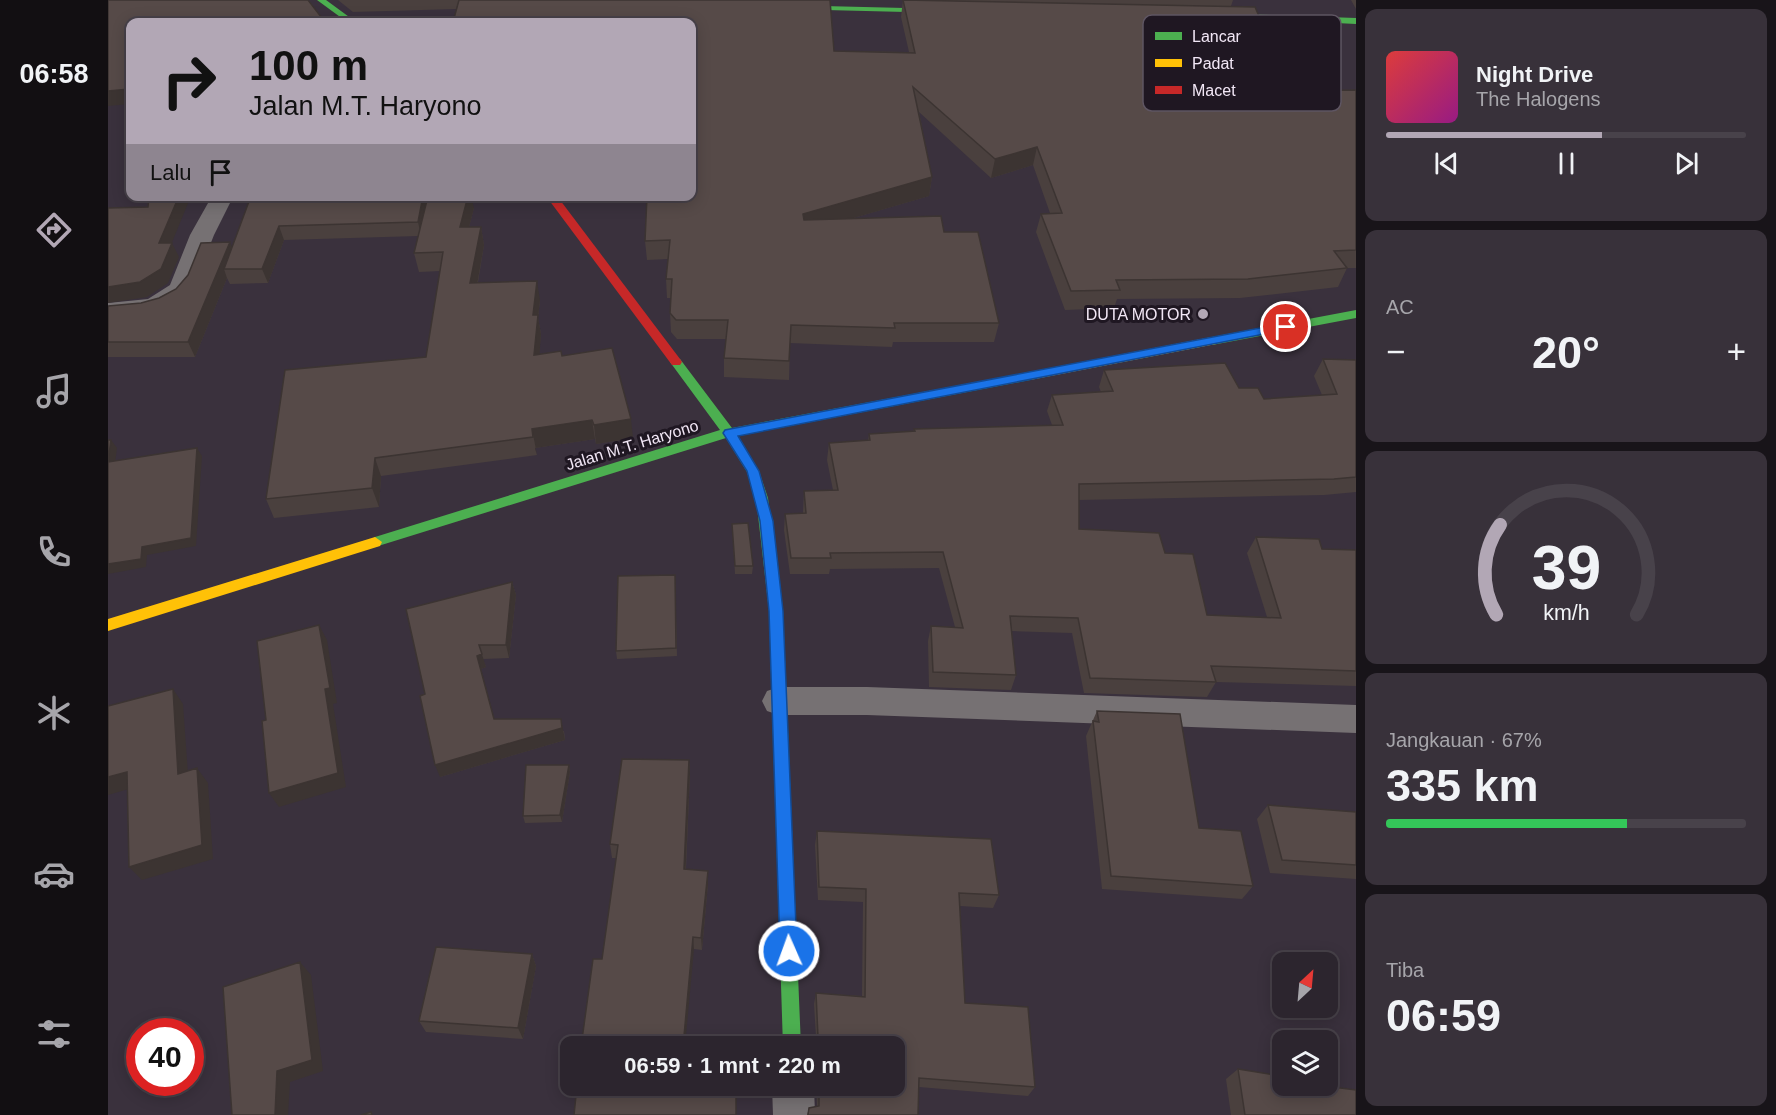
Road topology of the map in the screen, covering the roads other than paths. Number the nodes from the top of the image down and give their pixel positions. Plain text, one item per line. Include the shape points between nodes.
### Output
1 (321, 0) edge
2 (776, 7) edge
3 (964, 11) edge
4 (346, 18) edge
5 (1341, 20) edge
6 (1356, 21) edge
7 (220, 201) dead end
8 (555, 201) edge
9 (108, 311) edge
10 (1356, 314) edge
11 (729, 433) junction
12 (108, 625) edge
13 (779, 701) junction
14 (1356, 719) edge
15 (792, 1036) edge
16 (793, 1096) edge
17 (794, 1115) edge

1 - 4 street
2 - 3 street
5 - 6 street
7 - 9 street via 175,295 154,307
8 - 11 street
10 - 11 street, Jalan M.T. Haryono
11 - 12 street, Jalan M.T. Haryono
11 - 13 street via 753,471 766,521 776,611
13 - 14 street
13 - 15 street
16 - 17 street

